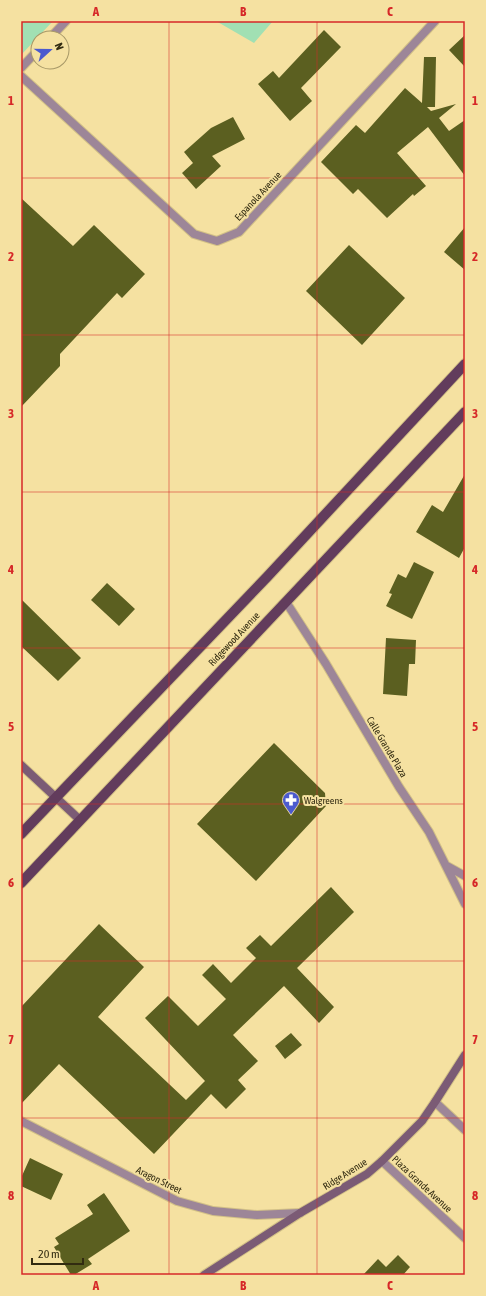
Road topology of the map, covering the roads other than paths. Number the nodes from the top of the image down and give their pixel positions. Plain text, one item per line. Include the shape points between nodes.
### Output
1 (66, 21) edge
2 (435, 21) edge
3 (58, 30) edge
4 (30, 58) edge
5 (21, 68) edge
6 (21, 76) edge
7 (465, 364) edge
8 (465, 412) edge
9 (286, 602) junction
10 (21, 765) edge
11 (56, 798) junction
12 (80, 820) junction
13 (21, 834) edge
14 (447, 866) junction
15 (465, 876) edge
16 (21, 883) edge
17 (465, 904) edge
18 (465, 1055) edge
19 (435, 1102) junction
20 (21, 1121) edge
21 (465, 1130) edge
22 (382, 1161) junction
23 (300, 1213) junction
24 (465, 1238) edge
25 (204, 1275) edge

1 - 3 street
2 - 6 street, Espanola Avenue via 239,232 217,241 194,234
4 - 5 street
7 - 11 main road, Ridgewood Avenue
8 - 9 main road, Ridgewood Avenue
9 - 12 main road, Ridgewood Avenue
9 - 14 street, Calle Grande Plaza
10 - 11 street
11 - 12 street
11 - 13 main road, Ridgewood Avenue
12 - 16 main road, Ridgewood Avenue
14 - 15 street
14 - 17 street, Calle Grande Plaza
18 - 19 street, Ridge Avenue
19 - 21 street
19 - 22 street, Ridge Avenue via 422,1120
20 - 23 street, Aragon Street via 177,1201 213,1211 257,1215
22 - 23 street, Ridge Avenue via 367,1174
22 - 24 street, Plaza Grande Avenue
23 - 25 street, Ridge Avenue

